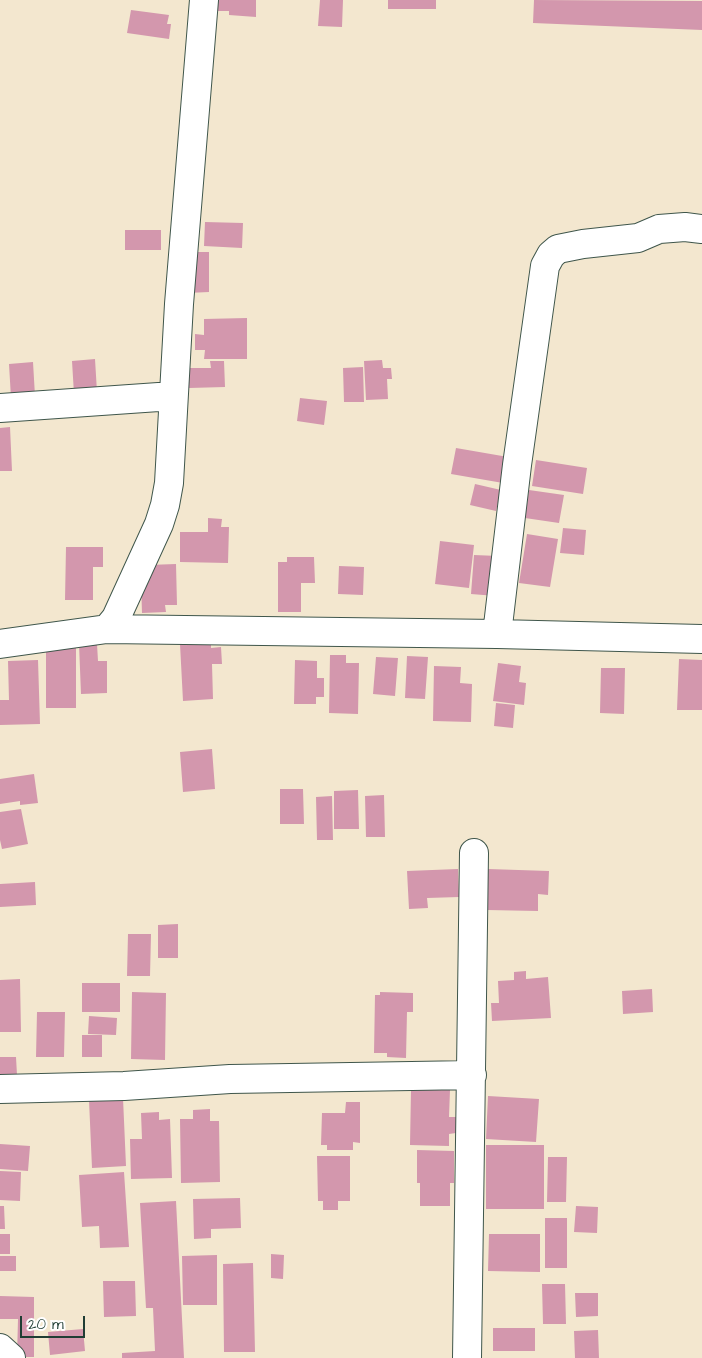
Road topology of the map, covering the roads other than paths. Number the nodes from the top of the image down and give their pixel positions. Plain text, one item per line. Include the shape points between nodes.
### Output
1 (204, 0) edge
2 (702, 229) edge
3 (173, 396) junction
4 (0, 408) edge
5 (107, 629) junction
6 (497, 634) junction
7 (702, 639) edge
8 (0, 644) edge
9 (474, 853) dead end
10 (472, 1075) junction
11 (0, 1089) edge
12 (0, 1348) edge
13 (11, 1358) edge
14 (467, 1358) edge

1 - 3 street
2 - 6 street via 659,229 638,238 558,249 545,266
3 - 4 street
3 - 5 street via 165,505 116,618
5 - 6 street
5 - 8 street
6 - 7 street
9 - 10 street
10 - 11 street via 230,1079
10 - 14 street
12 - 13 street

